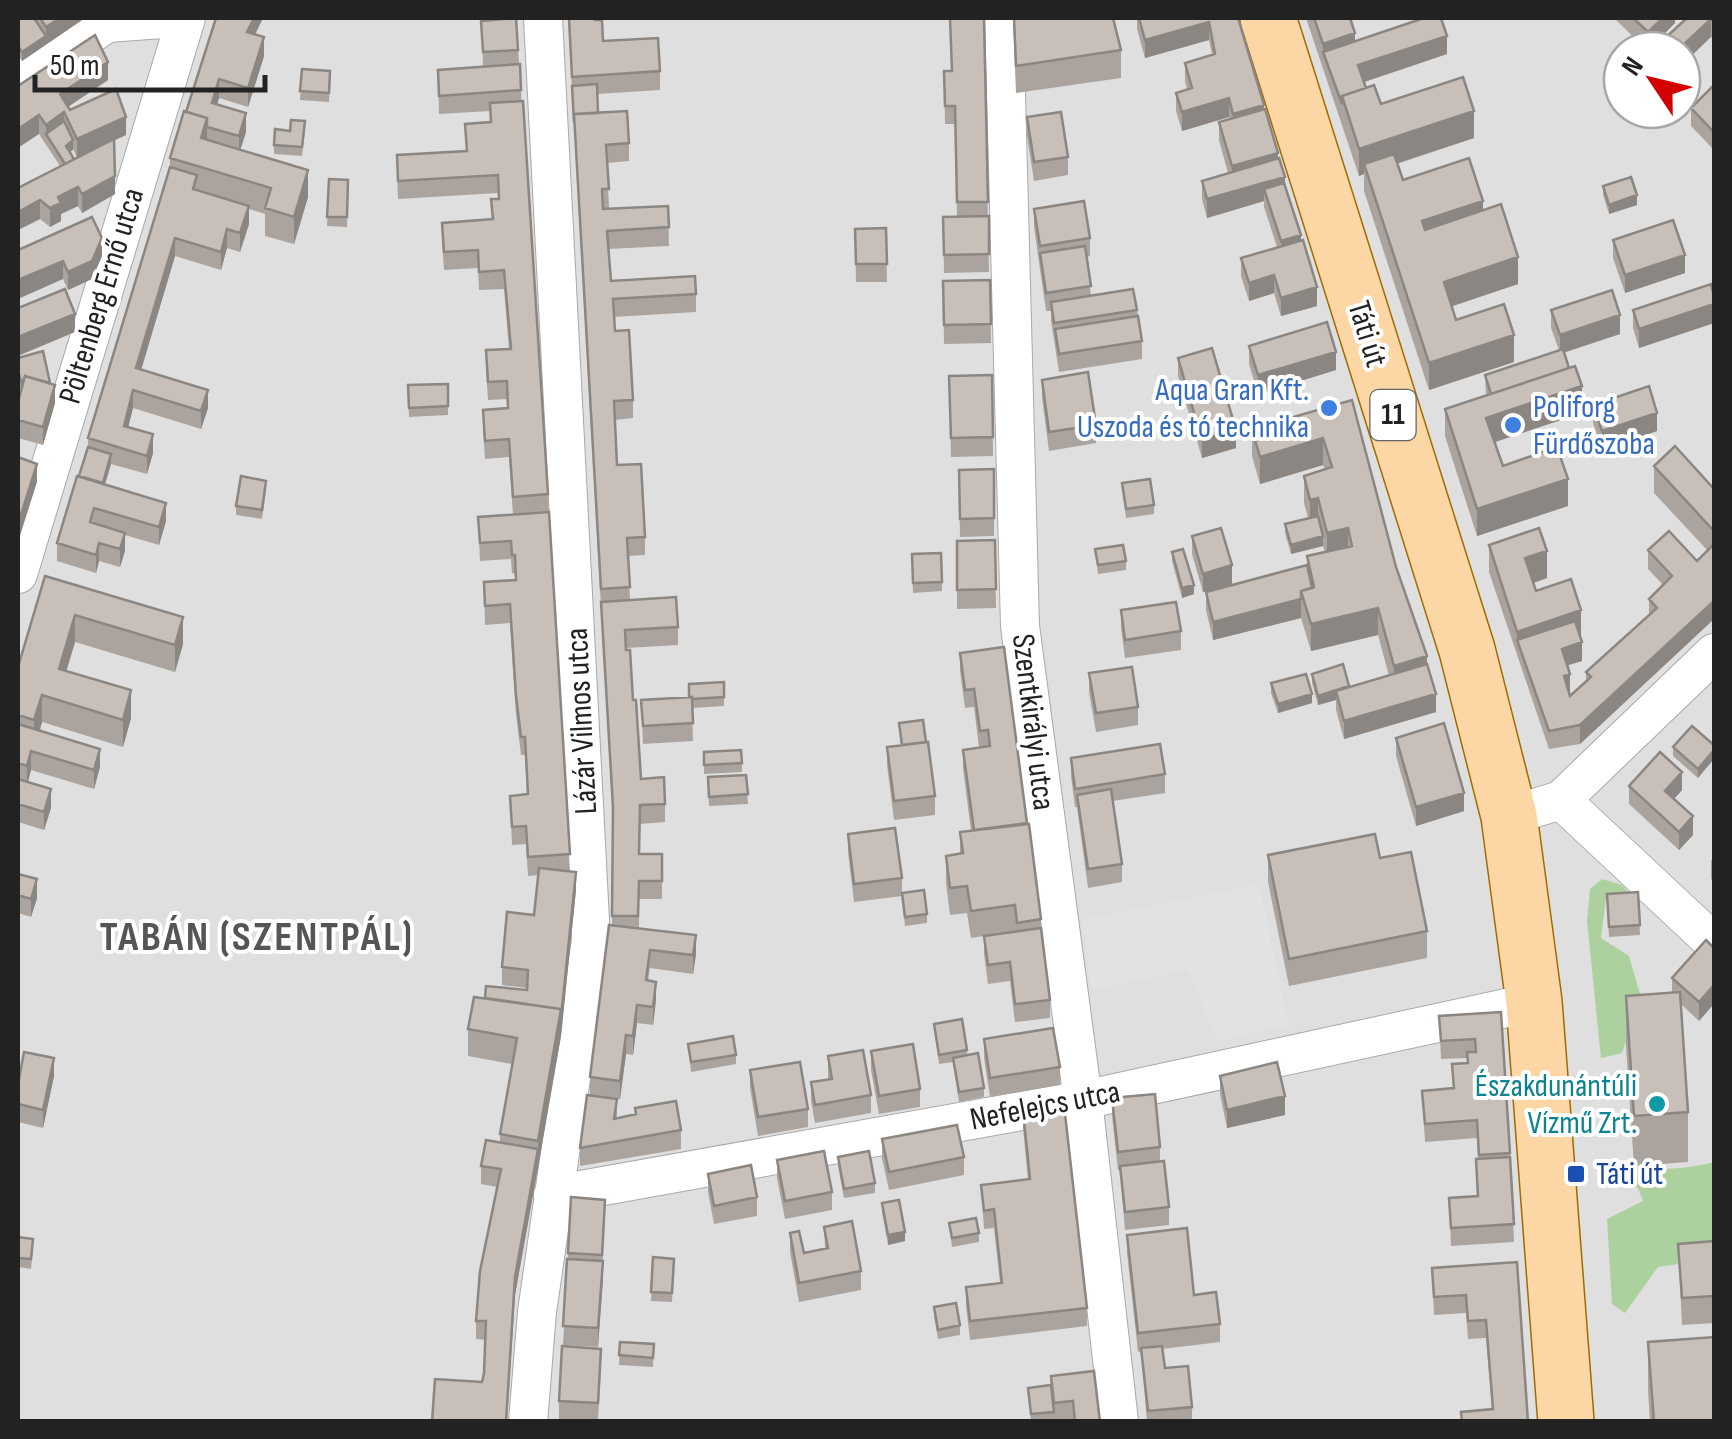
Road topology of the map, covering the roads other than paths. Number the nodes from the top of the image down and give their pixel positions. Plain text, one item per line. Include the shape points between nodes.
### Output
1 (176, 18) edge
2 (186, 18) edge
3 (543, 18) edge
4 (1004, 18) edge
5 (1268, 18) edge
6 (18, 83) edge
7 (18, 574) edge
8 (1714, 653) edge
9 (1561, 800) junction
10 (1509, 816) junction
11 (1714, 942) edge
12 (1534, 1002) junction
13 (1084, 1100) junction
14 (553, 1195) junction
15 (528, 1422) edge
16 (1119, 1422) edge
17 (1566, 1422) edge

1 - 6 street via 108,23
2 - 7 street, Pöltenberg Ernő utca
3 - 14 street, Lázár Vilmos utca via 591,940
4 - 13 street, Szentkirályi utca via 1020,626
5 - 10 main road, Táti út / 11 via 1467,650
8 - 9 street
9 - 10 street
9 - 11 street
10 - 12 main road, Táti út / 11
12 - 13 street, Nefelejcs utca
12 - 17 main road, Táti út / 11
13 - 14 street, Nefelejcs utca
13 - 16 street, Szentkirályi utca
14 - 15 street, Lázár Vilmos utca

